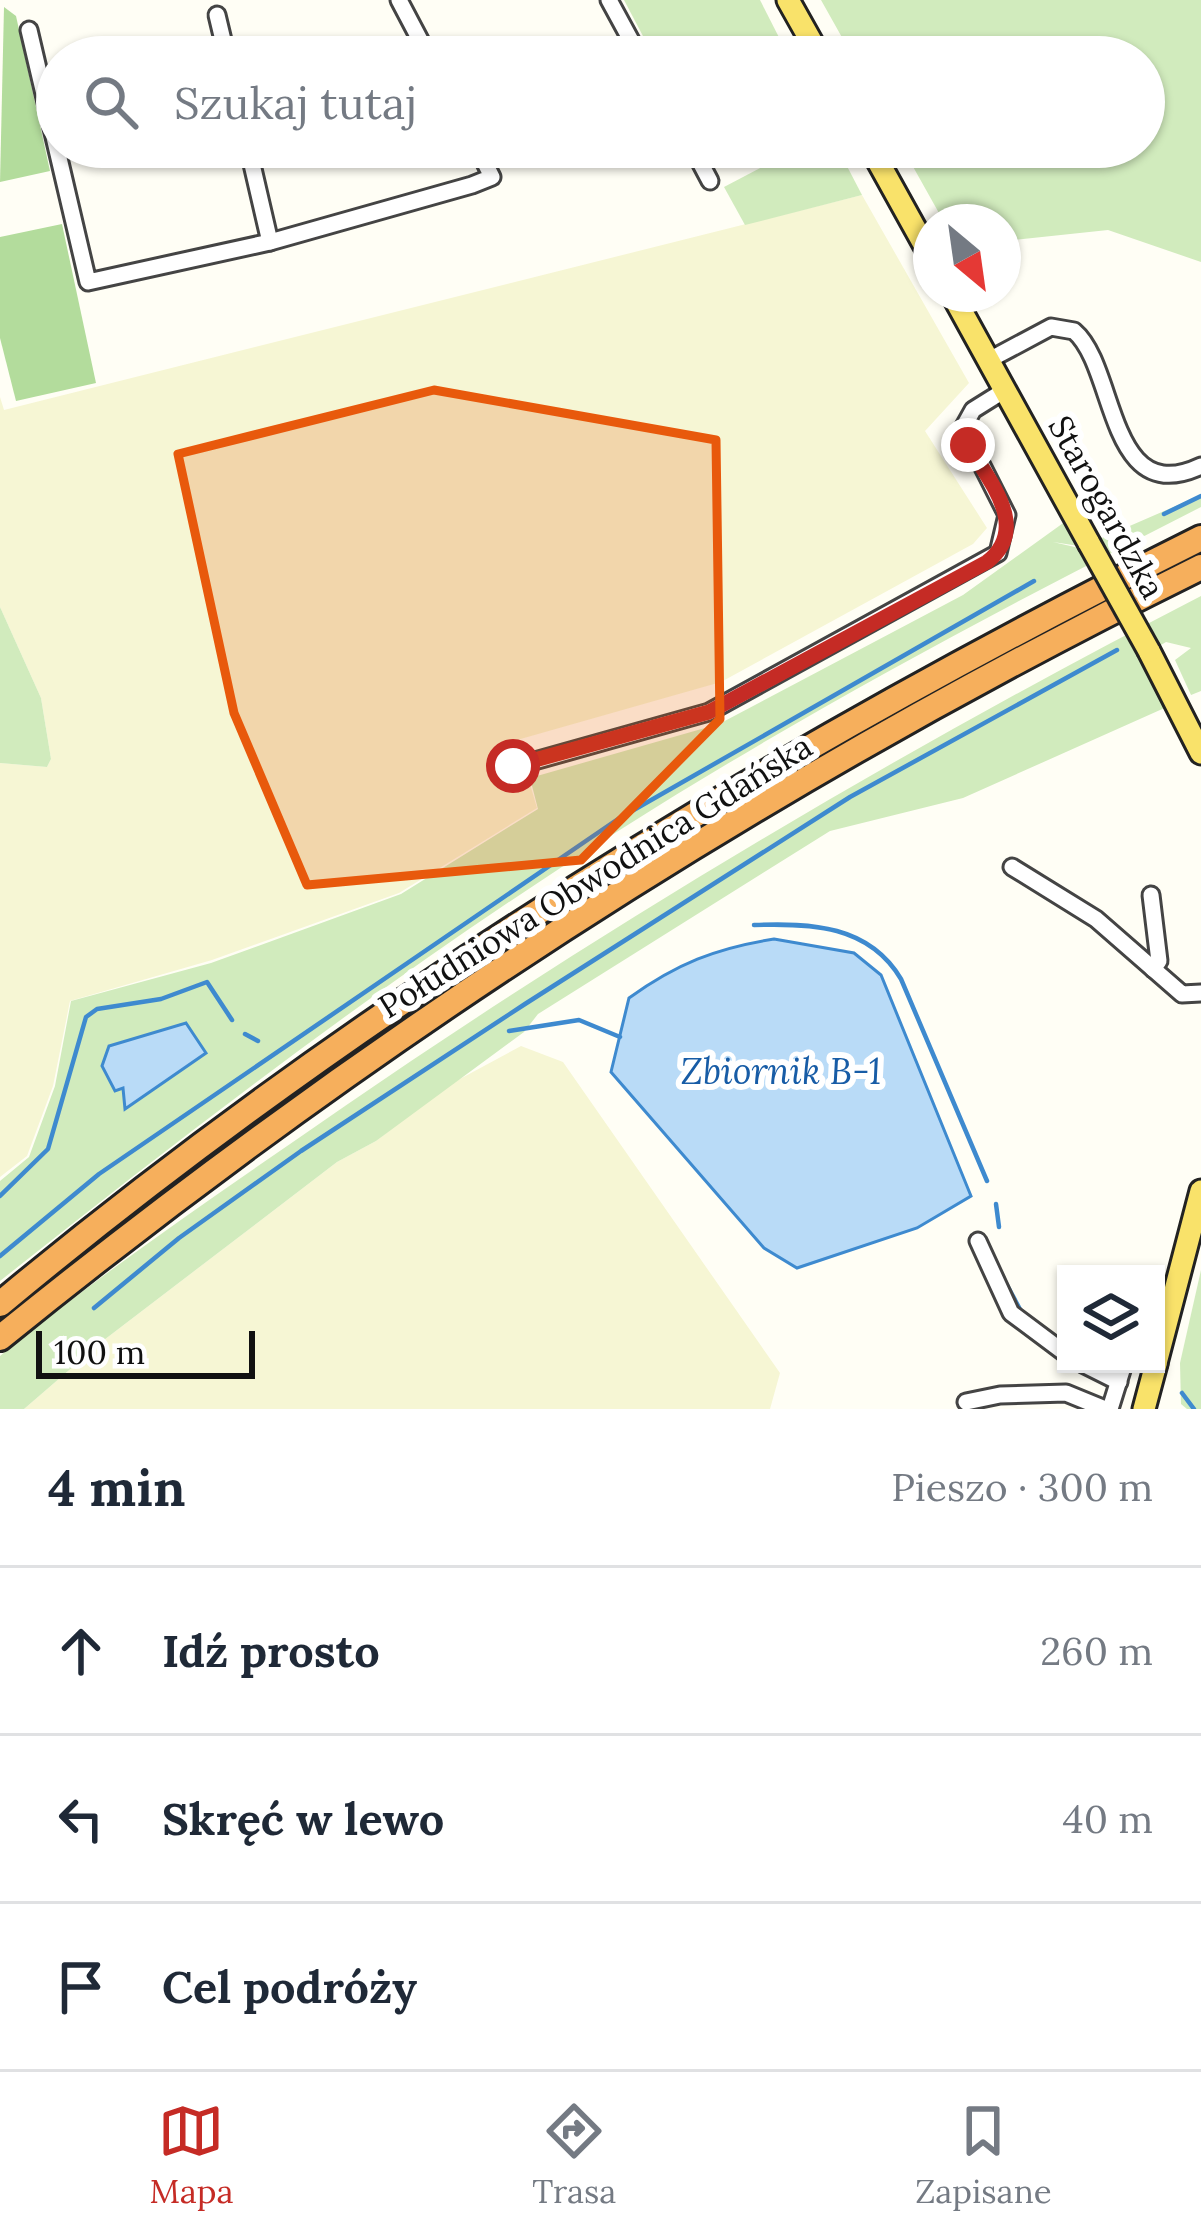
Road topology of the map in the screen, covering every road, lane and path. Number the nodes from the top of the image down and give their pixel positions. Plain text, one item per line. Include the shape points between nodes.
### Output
1 (399, 0) edge
2 (609, 0) edge
3 (788, 0) edge
4 (217, 15) dead end
5 (29, 30) dead end
6 (222, 36) edge
7 (418, 36) edge
8 (629, 36) edge
9 (808, 36) edge
10 (36, 60) edge
11 (61, 168) edge
12 (253, 168) edge
13 (488, 168) edge
14 (703, 168) edge
15 (882, 168) edge
16 (710, 181) dead end
17 (913, 225) edge
18 (270, 242) junction
19 (962, 312) edge
20 (988, 360) junction
21 (1005, 390) junction
22 (1201, 466) edge
23 (1201, 538) edge
24 (1201, 567) edge
25 (1201, 753) edge
26 (513, 766) dead end
27 (1012, 867) dead end
28 (1151, 895) dead end
29 (1153, 969) junction
30 (1201, 993) edge
31 (1201, 1191) edge
32 (978, 1240) dead end
33 (0, 1304) edge
34 (1165, 1329) edge
35 (0, 1338) edge
36 (1057, 1347) edge
37 (1101, 1373) edge
38 (1122, 1373) edge
39 (1154, 1373) edge
40 (1119, 1382) junction
41 (966, 1402) dead end
42 (1107, 1409) edge
43 (1144, 1409) edge

1 - 7 street
2 - 8 street
3 - 9 main road
4 - 6 street
5 - 10 street
11 - 18 street via 88,282
12 - 18 street
13 - 18 street via 492,177
14 - 16 street
15 - 17 main road
19 - 20 main road, Starogardzka
20 - 21 main road, Starogardzka
20 - 22 street via 1051,327 1074,331 1127,449 1161,472
21 - 25 main road, Starogardzka, bridge
21 - 26 street via 973,410 963,428 1007,515 998,553 709,712
23 - 33 highway, Południowa Obwodnica Gdańska via 853,722 543,910 207,1143
24 - 35 highway, Południowa Obwodnica Gdańska via 881,737 574,920 245,1147
27 - 29 street via 1096,919
28 - 29 street via 1159,961
29 - 30 street via 1182,994
31 - 34 main road
32 - 36 street via 1011,1313
37 - 40 street
38 - 40 street
39 - 43 main road
40 - 42 street
41 - 42 street via 1066,1393

